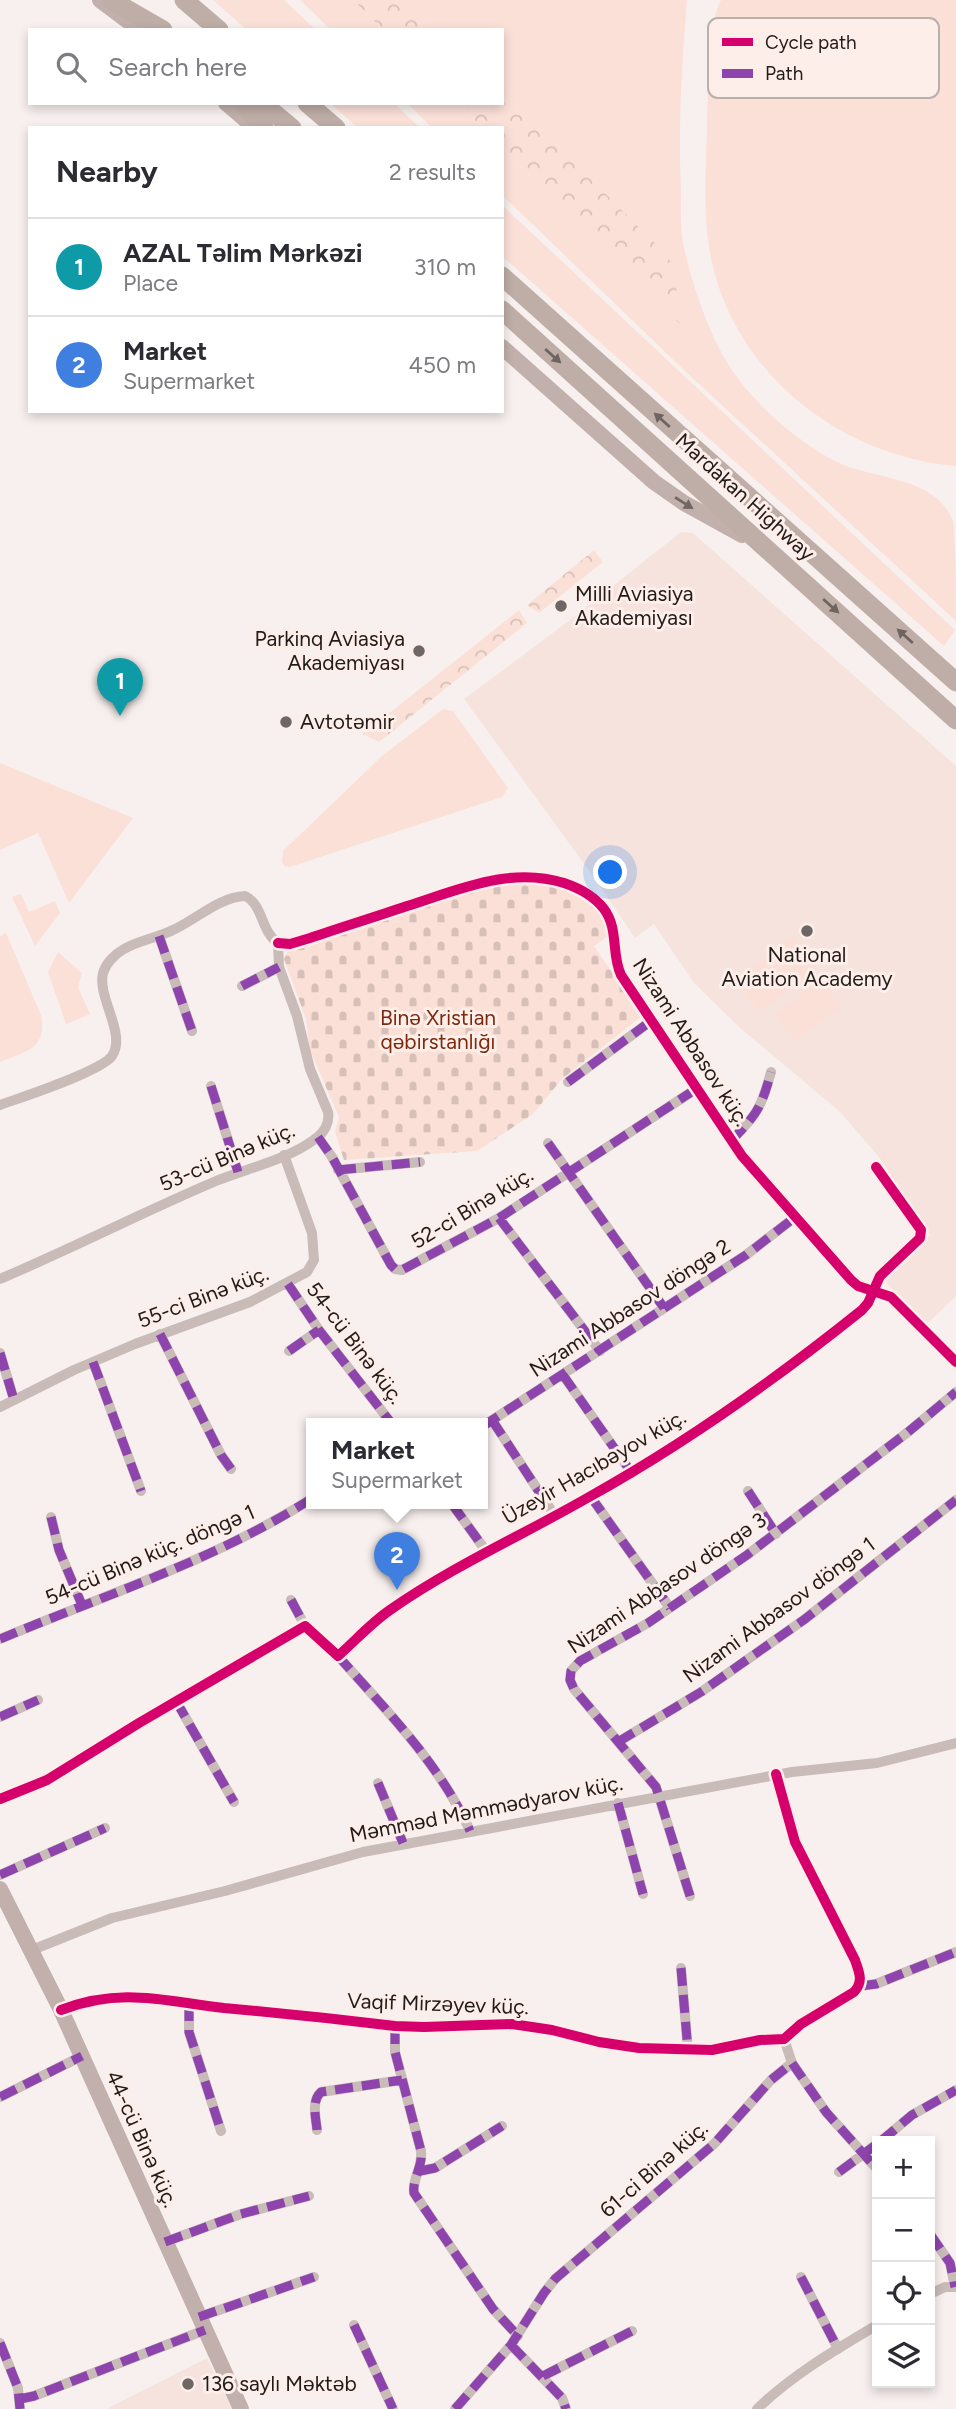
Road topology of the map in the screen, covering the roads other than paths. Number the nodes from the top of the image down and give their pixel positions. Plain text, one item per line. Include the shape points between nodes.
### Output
1 (100, 0) edge
2 (111, 0) edge
3 (137, 0) edge
4 (184, 0) edge
5 (137, 28) edge
6 (160, 28) edge
7 (171, 28) edge
8 (217, 28) edge
9 (228, 105) edge
10 (245, 105) edge
11 (264, 105) edge
12 (309, 105) edge
13 (253, 126) edge
14 (262, 126) edge
15 (290, 126) edge
16 (334, 126) edge
17 (504, 278) edge
18 (504, 312) edge
19 (504, 349) edge
20 (803, 581) junction
21 (956, 682) edge
22 (956, 720) edge
23 (159, 936) junction
24 (278, 943) junction
25 (279, 967) junction
26 (242, 986) dead end
27 (650, 1021) junction
28 (192, 1031) dead end
29 (771, 1072) dead end
30 (568, 1082) dead end
31 (211, 1087) dead end
32 (696, 1089) junction
33 (0, 1105) edge
34 (318, 1137) junction
35 (731, 1141) junction
36 (548, 1143) dead end
37 (284, 1155) junction
38 (419, 1162) dead end
39 (876, 1167) dead end
40 (338, 1170) junction
41 (238, 1172) junction
42 (567, 1172) junction
43 (499, 1218) junction
44 (794, 1218) junction
45 (0, 1279) edge
46 (288, 1284) junction
47 (873, 1291) junction
48 (664, 1308) junction
49 (319, 1330) junction
50 (160, 1334) junction
51 (289, 1351) dead end
52 (600, 1351) junction
53 (0, 1353) edge
54 (93, 1362) junction
55 (956, 1362) edge
56 (563, 1375) junction
57 (956, 1392) edge
58 (14, 1400) junction
59 (0, 1407) edge
60 (387, 1418) edge
61 (488, 1423) edge
62 (231, 1469) dead end
63 (631, 1472) junction
64 (141, 1490) dead end
65 (748, 1491) dead end
66 (591, 1497) junction
67 (956, 1500) edge
68 (306, 1502) edge
69 (456, 1509) edge
70 (555, 1516) junction
71 (51, 1517) dead end
72 (776, 1534) junction
73 (486, 1551) junction
74 (291, 1600) dead end
75 (82, 1605) junction
76 (670, 1608) junction
77 (305, 1626) junction
78 (0, 1639) edge
79 (338, 1656) junction
80 (38, 1700) dead end
81 (176, 1701) junction
82 (0, 1717) edge
83 (618, 1742) junction
84 (956, 1743) edge
85 (776, 1774) junction
86 (378, 1783) dead end
87 (659, 1795) junction
88 (0, 1799) edge
89 (234, 1802) dead end
90 (618, 1803) junction
91 (105, 1828) dead end
92 (470, 1831) junction
93 (403, 1843) junction
94 (0, 1875) edge
95 (0, 1889) edge
96 (643, 1894) dead end
97 (690, 1896) dead end
98 (32, 1950) junction
99 (956, 1952) edge
100 (681, 1968) dead end
101 (860, 1986) junction
102 (189, 2003) junction
103 (61, 2010) junction
104 (395, 2026) junction
105 (784, 2039) junction
106 (688, 2051) junction
107 (82, 2056) junction
108 (792, 2063) junction
109 (402, 2080) junction
110 (956, 2090) edge
111 (0, 2096) edge
112 (502, 2126) dead end
113 (317, 2130) dead end
114 (221, 2131) dead end
115 (887, 2136) edge
116 (872, 2149) edge
117 (864, 2155) junction
118 (872, 2164) edge
119 (420, 2171) junction
120 (839, 2172) dead end
121 (309, 2196) dead end
122 (935, 2241) edge
123 (165, 2242) junction
124 (314, 2277) dead end
125 (802, 2277) dead end
126 (956, 2287) edge
127 (935, 2292) edge
128 (202, 2324) junction
129 (354, 2325) dead end
130 (872, 2328) edge
131 (632, 2331) dead end
132 (514, 2341) junction
133 (0, 2343) edge
134 (838, 2349) junction
135 (542, 2376) junction
136 (20, 2404) edge
137 (241, 2409) edge
138 (393, 2409) edge
139 (455, 2409) edge
140 (566, 2409) edge
141 (757, 2409) edge

1 - 5 street
2 - 6 highway
3 - 7 highway
4 - 8 highway
9 - 13 street
10 - 14 highway
11 - 15 highway
12 - 16 highway
21 -> 17 highway, Mardakan Highway
18 -> 20 highway, Mardakan Highway
19 -> 20 street via 654,482 737,531
20 -> 22 highway, Mardakan Highway
23 - 24 street via 226,900 245,897 255,904 266,931
23 - 28 street
23 - 33 street via 125,948 103,972 116,1042 111,1056 93,1069
24 - 25 street, 53-cü Binə küç.
24 - 27 street, Nizami Abbasov küç. via 290,944 495,879 555,880 595,899 608,915 618,969
25 - 26 street
25 - 34 street, 53-cü Binə küç. via 328,1112 327,1125
27 - 30 street
27 - 32 street, Nizami Abbasov küç.
29 - 35 street via 756,1114
31 - 41 street
32 - 35 street, Nizami Abbasov küç.
32 - 42 street, 52-ci Binə küç.
34 - 37 street, 53-cü Binə küç.
34 - 40 street, 52-ci Binə küç.
35 - 44 street, Nizami Abbasov küç.
36 - 42 street
37 - 41 street, 53-cü Binə küç.
37 - 46 street, 55-ci Binə küç. via 314,1244 311,1267
38 - 40 street
39 - 47 street, Üzeyir Hacıbəyov küç. via 921,1230 920,1238 880,1276
40 - 43 street, 52-ci Binə küç. via 395,1269 407,1268
41 - 45 street, 53-cü Binə küç.
42 - 43 street, 52-ci Binə küç.
42 - 48 street
43 - 52 street
44 - 47 street, Nizami Abbasov küç. via 850,1280
44 - 48 street, Nizami Abbasov döngə 2
46 - 49 street, 54-cü Binə küç.
46 - 50 street, 55-ci Binə küç.
47 - 55 street, Nizami Abbasov küç. via 891,1297
47 - 63 street, Üzeyir Hacıbəyov küç. via 862,1310 785,1371
48 - 52 street, Nizami Abbasov döngə 2
49 - 51 street
49 - 60 street, 54-cü Binə küç.
50 - 54 street, 55-ci Binə küç.
50 - 62 street
52 - 56 street, Nizami Abbasov döngə 2
53 - 58 street
54 - 58 street, 55-ci Binə küç.
54 - 64 street
56 - 61 street, Nizami Abbasov döngə 2
56 - 63 street
57 - 72 street, Nizami Abbasov döngə 3
58 - 59 street, 55-ci Binə küç.
61 - 70 street
63 - 66 street, Üzeyir Hacıbəyov küç.
65 - 72 street
66 - 70 street, Üzeyir Hacıbəyov küç.
66 - 76 street
67 - 83 street, Nizami Abbasov döngə 1 via 805,1619 701,1692
68 - 75 street, 54-cü Binə küç. döngə 1 via 239,1541
69 - 73 street
70 - 73 street, Üzeyir Hacıbəyov küç.
71 - 75 street
72 - 76 street, Nizami Abbasov döngə 3
73 - 79 street, Üzeyir Hacıbəyov küç. via 388,1612
74 - 77 street
75 - 78 street, 54-cü Binə küç. döngə 1
76 - 83 street, Nizami Abbasov döngə 3 via 580,1661 571,1671 574,1689
77 - 79 street
77 - 81 street
79 - 92 street via 432,1766
80 - 82 street
81 - 88 street via 47,1780
81 - 89 street
83 - 87 street, Nizami Abbasov döngə 3 via 650,1777
84 - 85 street, Məmməd Məmmədyarov küç. via 877,1763
85 - 87 street, Məmməd Məmmədyarov küç.
85 - 101 street via 795,1842 855,1960
86 - 93 street
87 - 90 street, Məmməd Məmmədyarov küç.
87 - 97 street, Nizami Abbasov döngə 3
90 - 92 street, Məmməd Məmmədyarov küç.
90 - 96 street
91 - 94 street
92 - 93 street, Məmməd Məmmədyarov küç.
93 - 98 street, Məmməd Məmmədyarov küç. via 123,1915
95 - 98 street, 44-cü Binə küç.
98 - 103 street, 44-cü Binə küç.
99 - 101 street
100 - 106 street
101 - 105 street
102 - 103 street, Vaqif Mirzəyev küç. via 121,1996 91,1999
102 - 104 street, Vaqif Mirzəyev küç.
102 - 114 street via 189,2032
103 - 107 street, 44-cü Binə küç.
104 - 106 street, Vaqif Mirzəyev küç. via 512,2024 599,2042
104 - 109 street
105 - 106 street, Vaqif Mirzəyev küç.
105 - 108 street
107 - 111 street
107 - 123 street, 44-cü Binə küç.
108 - 117 street
108 - 132 street, 61-ci Binə küç. via 714,2144 555,2279
109 - 113 street via 321,2092 315,2103
109 - 119 street via 421,2151
110 - 115 street via 912,2115
112 - 119 street via 435,2168
116 - 117 street
117 - 118 street
117 - 120 street
119 - 132 street via 413,2188 417,2199
121 - 123 street via 241,2214
122 - 126 street via 950,2263
123 - 128 street, 44-cü Binə küç.
124 - 128 street
125 - 134 street
126 - 127 street
128 - 136 street
128 - 137 street, 44-cü Binə küç.
129 - 138 street
130 - 134 street
131 - 135 street
132 - 135 street
132 - 139 street, 61-ci Binə küç.
133 - 136 street
134 - 141 street
135 - 140 street

